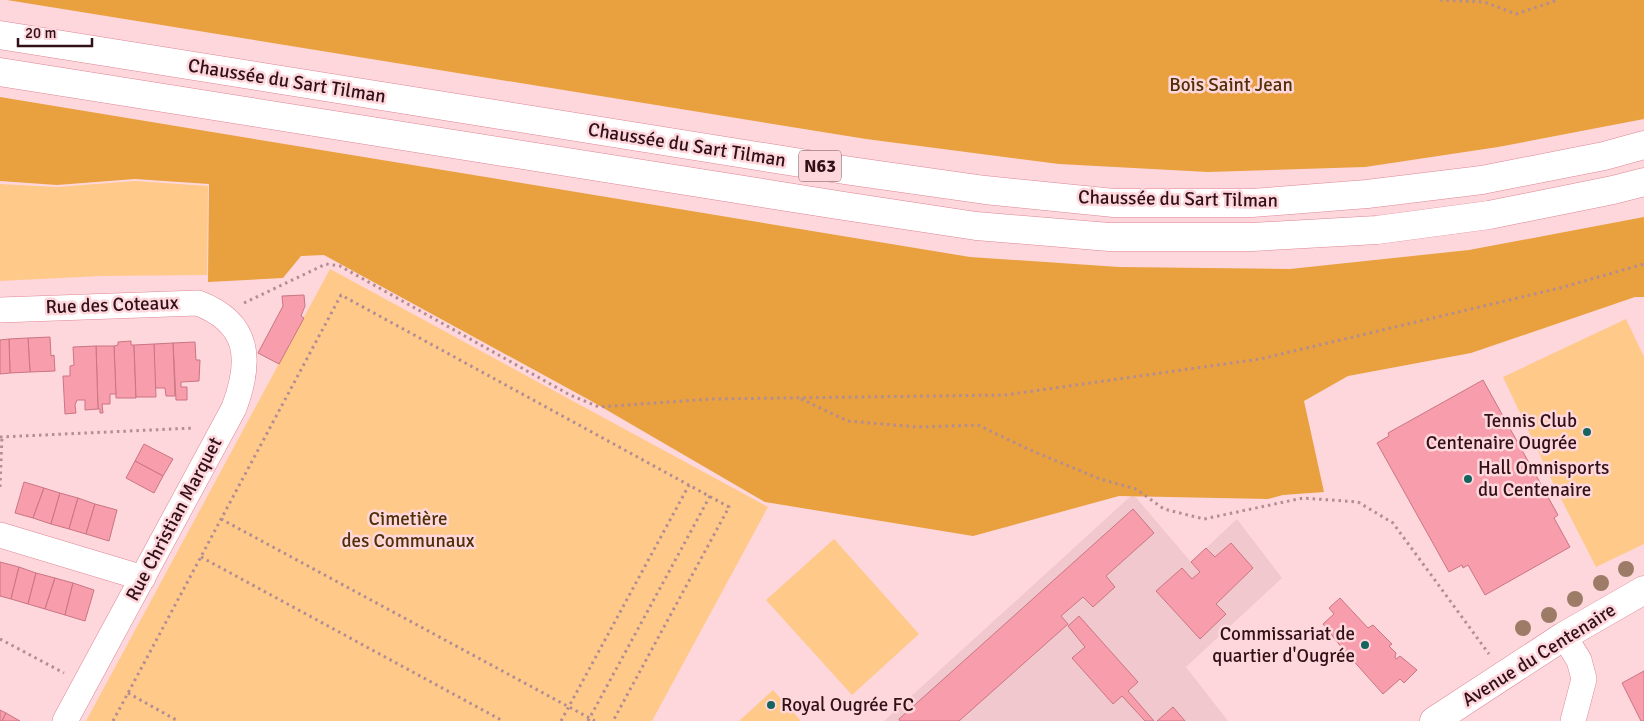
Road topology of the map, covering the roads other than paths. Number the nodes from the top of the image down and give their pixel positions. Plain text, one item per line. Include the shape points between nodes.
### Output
1 (0, 35) edge
2 (0, 72) edge
3 (1644, 146) edge
4 (1644, 182) edge
5 (0, 310) edge
6 (221, 314) joint
7 (0, 535) edge
8 (142, 578) junction
9 (1644, 590) edge
10 (1564, 636) junction
11 (64, 721) edge
12 (1434, 721) edge
13 (1573, 721) edge

1 - 3 main road, Chaussée du Sart Tilman / N63 via 850,171 984,190 1114,203 1252,203 1367,194 1482,180
2 - 4 main road, Chaussée du Sart Tilman / N63 via 976,226 1109,237 1252,237 1377,230 1489,214
5 - 6 street, Rue des Coteaux via 188,302
6 - 8 street, Rue Christian Marquet via 232,323 243,348 244,363 238,396
7 - 8 street
8 - 11 street, Rue Christian Marquet
9 - 10 main road, Avenue du Centenaire
10 - 12 main road, Avenue du Centenaire
10 - 13 street via 1579,660 1584,680

